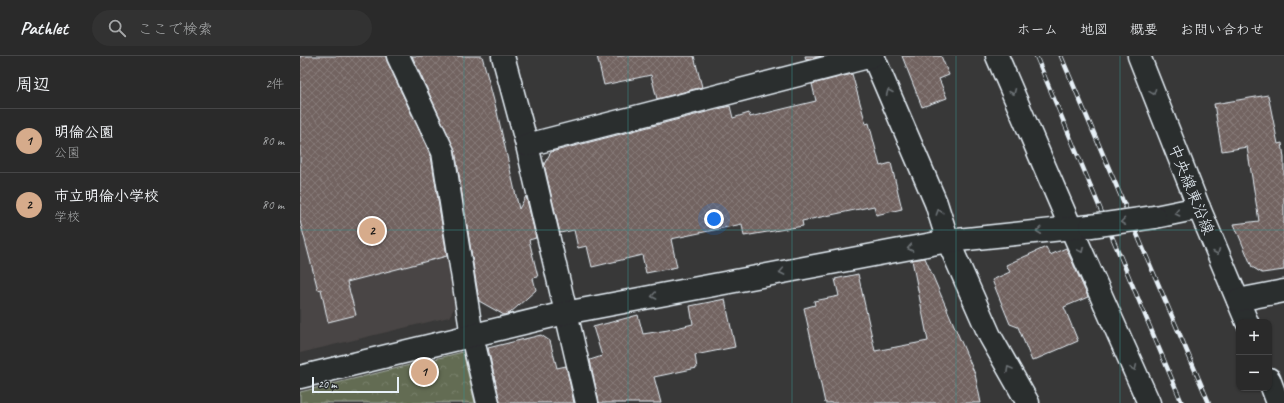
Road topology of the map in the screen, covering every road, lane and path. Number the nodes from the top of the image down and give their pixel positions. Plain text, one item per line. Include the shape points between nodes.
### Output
1 (398, 56) edge
2 (503, 56) edge
3 (872, 56) edge
4 (997, 56) edge
5 (1143, 57) edge
6 (526, 145) junction
7 (1199, 208) junction
8 (1081, 227) junction
9 (948, 241) junction
10 (1284, 292) edge
11 (1238, 300) junction
12 (565, 313) junction
13 (1246, 319) edge
14 (472, 336) junction
15 (300, 377) edge
16 (1272, 387) edge
17 (488, 403) edge
18 (587, 403) edge
19 (1028, 403) edge
20 (1149, 403) edge
21 (1278, 403) edge

1 - 14 street via 443,152
2 - 6 street
3 - 6 street
9 -> 3 street via 936,203
4 -> 8 street
5 -> 7 street, 中央線東沿線
6 - 12 street
7 -> 8 street, bridge
7 -> 11 street, 中央線東沿線
8 -> 9 street
8 -> 20 street
9 -> 12 street
19 -> 9 street via 990,336
10 - 11 street
11 - 13 street, 中央線東沿線
12 - 14 street
12 - 18 street
14 - 15 street
14 - 17 street
16 - 21 street

